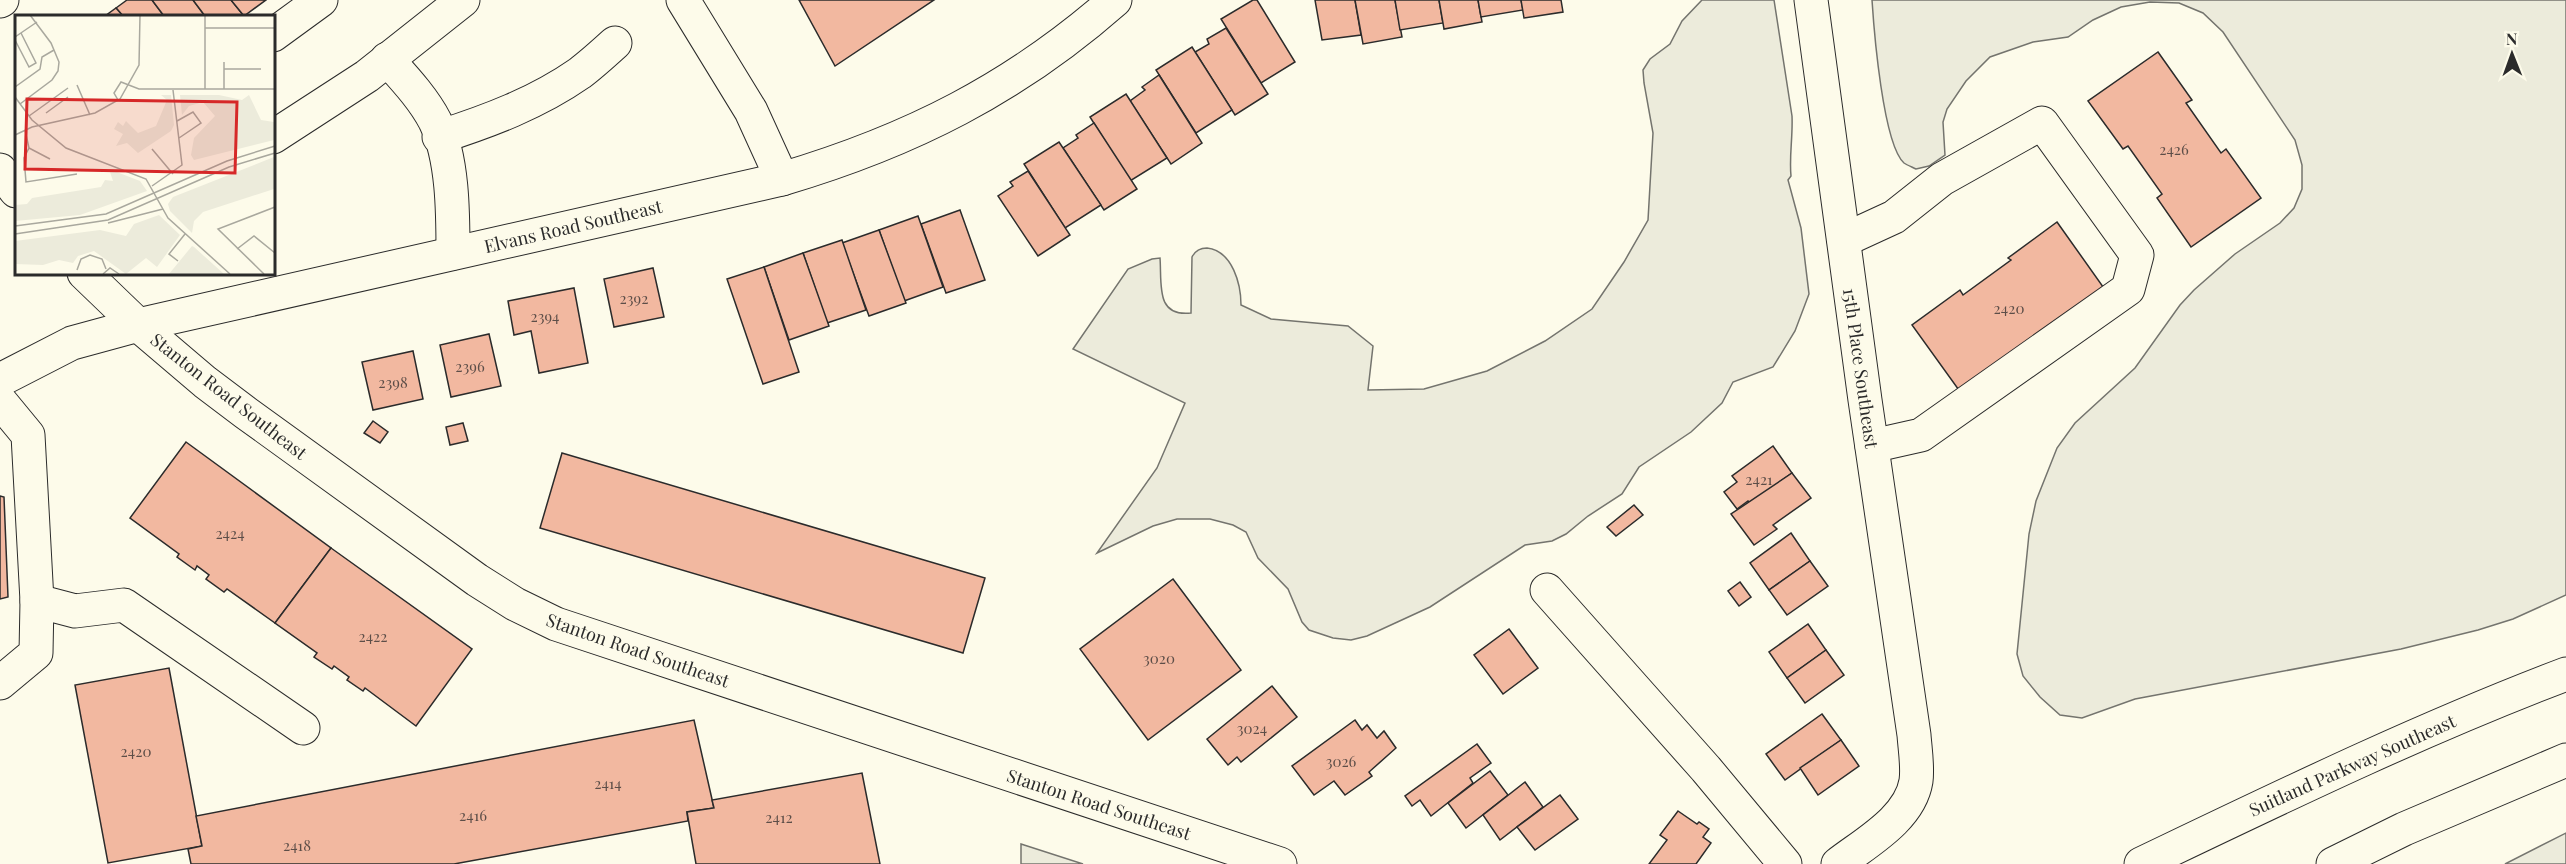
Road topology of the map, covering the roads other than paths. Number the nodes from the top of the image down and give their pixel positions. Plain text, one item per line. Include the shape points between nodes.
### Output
1 (321, 0) edge
2 (463, 0) edge
3 (683, 0) edge
4 (1114, 0) edge
5 (1811, 0) edge
6 (274, 34) edge
7 (615, 43) dead end
8 (387, 58) junction
9 (274, 136) edge
10 (439, 136) junction
11 (0, 170) edge
12 (782, 179) junction
13 (15, 190) edge
14 (1844, 240) junction
15 (453, 253) junction
16 (85, 274) edge
17 (138, 325) junction
18 (0, 380) edge
19 (0, 401) edge
20 (1872, 446) junction
21 (1547, 590) dead end
22 (36, 601) junction
23 (2566, 674) edge
24 (0, 683) edge
25 (303, 728) dead end
26 (2566, 760) edge
27 (1280, 864) edge
28 (1785, 864) edge
29 (1838, 864) edge
30 (2141, 864) edge
31 (2333, 864) edge

1 - 6 main road
2 - 8 main road
3 - 12 main road via 752,111
4 - 12 main road, Elvans Road Southeast via 1031,66 960,108 886,144
5 - 14 main road, 15th Place Southeast
7 - 10 main road via 580,73 532,102 492,120
8 - 9 main road
8 - 10 main road via 414,89 435,122
10 - 15 main road via 454,203
11 - 13 main road
12 - 15 main road, Elvans Road Southeast
14 - 20 main road, 15th Place Southeast
14 - 20 main road via 1894,217 1942,179 2042,123 2137,255 2128,290 1921,435
15 - 17 main road, Elvans Road Southeast
16 - 17 main road, Stanton Road Southeast
17 - 18 main road, Elvans Road Southeast via 72,343
17 - 27 main road, Stanton Road Southeast via 256,420 477,580 534,614
19 - 22 main road via 28,435
20 - 29 main road, 15th Place Southeast via 1914,735 1916,781 1898,817
21 - 28 main road
22 - 24 main road via 36,653
22 - 25 main road via 75,611 124,605
23 - 30 main road, Suitland Parkway Southeast via 2363,759
26 - 31 main road via 2404,829

